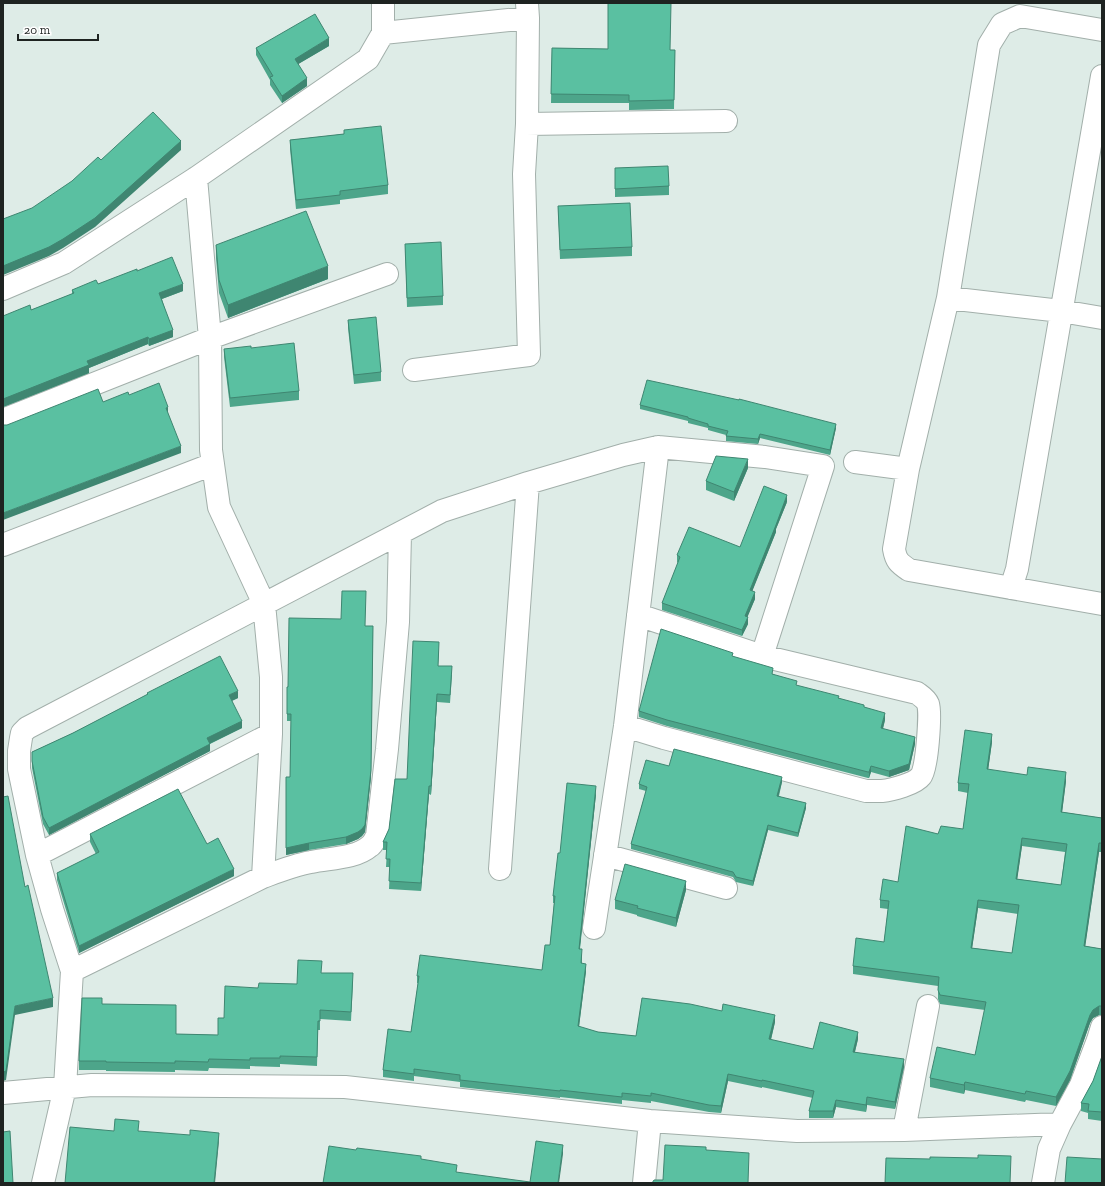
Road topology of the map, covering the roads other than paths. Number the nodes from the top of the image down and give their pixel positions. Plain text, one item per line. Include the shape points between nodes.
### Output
1 (383, 3) edge
2 (528, 10) edge
3 (1102, 30) edge
4 (383, 33) junction
5 (1102, 76) edge
6 (726, 121) dead end
7 (527, 124) junction
8 (196, 178) junction
9 (387, 274) dead end
10 (3, 289) edge
11 (948, 298) junction
12 (1062, 311) junction
13 (1102, 318) edge
14 (210, 338) junction
15 (414, 370) dead end
16 (3, 420) edge
17 (658, 447) junction
18 (854, 462) dead end
19 (213, 464) junction
20 (908, 469) junction
21 (528, 483) junction
22 (400, 533) junction
23 (3, 545) edge
24 (1011, 588) junction
25 (264, 604) junction
26 (1102, 604) edge
27 (638, 615) junction
28 (762, 656) junction
29 (625, 726) junction
30 (271, 734) junction
31 (37, 855) junction
32 (605, 855) junction
33 (500, 869) dead end
34 (263, 877) junction
35 (726, 888) dead end
36 (594, 928) dead end
37 (72, 971) junction
38 (928, 1006) dead end
39 (1102, 1026) edge
40 (65, 1087) junction
41 (3, 1093) edge
42 (650, 1121) junction
43 (1060, 1124) junction
44 (904, 1130) junction
45 (43, 1183) edge
46 (644, 1183) edge
47 (1043, 1183) edge

1 - 4 street
2 - 4 street
2 - 7 street
3 - 11 street via 1020,16 1002,24 989,45
4 - 8 street via 368,59
5 - 12 street
6 - 7 street
7 - 15 street via 524,174 529,355
8 - 10 street via 64,263
8 - 14 street
9 - 14 street
11 - 12 street
11 - 20 street
12 - 13 street
12 - 24 street via 1017,569
14 - 16 street
14 - 19 street
17 - 21 street
17 - 27 street
17 - 28 street via 765,457 823,466
18 - 20 street
19 - 23 street
19 - 25 street via 219,507
20 - 24 street via 894,549 899,564 909,570
21 - 22 street via 442,511
21 - 33 street
22 - 25 street
22 - 34 street via 398,622 378,836 371,846 361,852 291,866
24 - 26 street
25 - 30 street via 271,677
25 - 31 street via 24,731 19,751 19,769
27 - 28 street
27 - 29 street
28 - 29 street via 917,693 928,703 929,716 924,769 920,778 913,783 882,791 866,790
29 - 32 street
30 - 31 street
30 - 34 street
31 - 37 street
32 - 35 street
32 - 36 street
34 - 37 street
37 - 40 street
38 - 44 street
39 - 43 street via 1081,1085
40 - 41 street
40 - 42 street via 345,1087
40 - 45 street
42 - 44 street via 797,1131
42 - 46 street
43 - 44 street
43 - 47 street via 1049,1149

